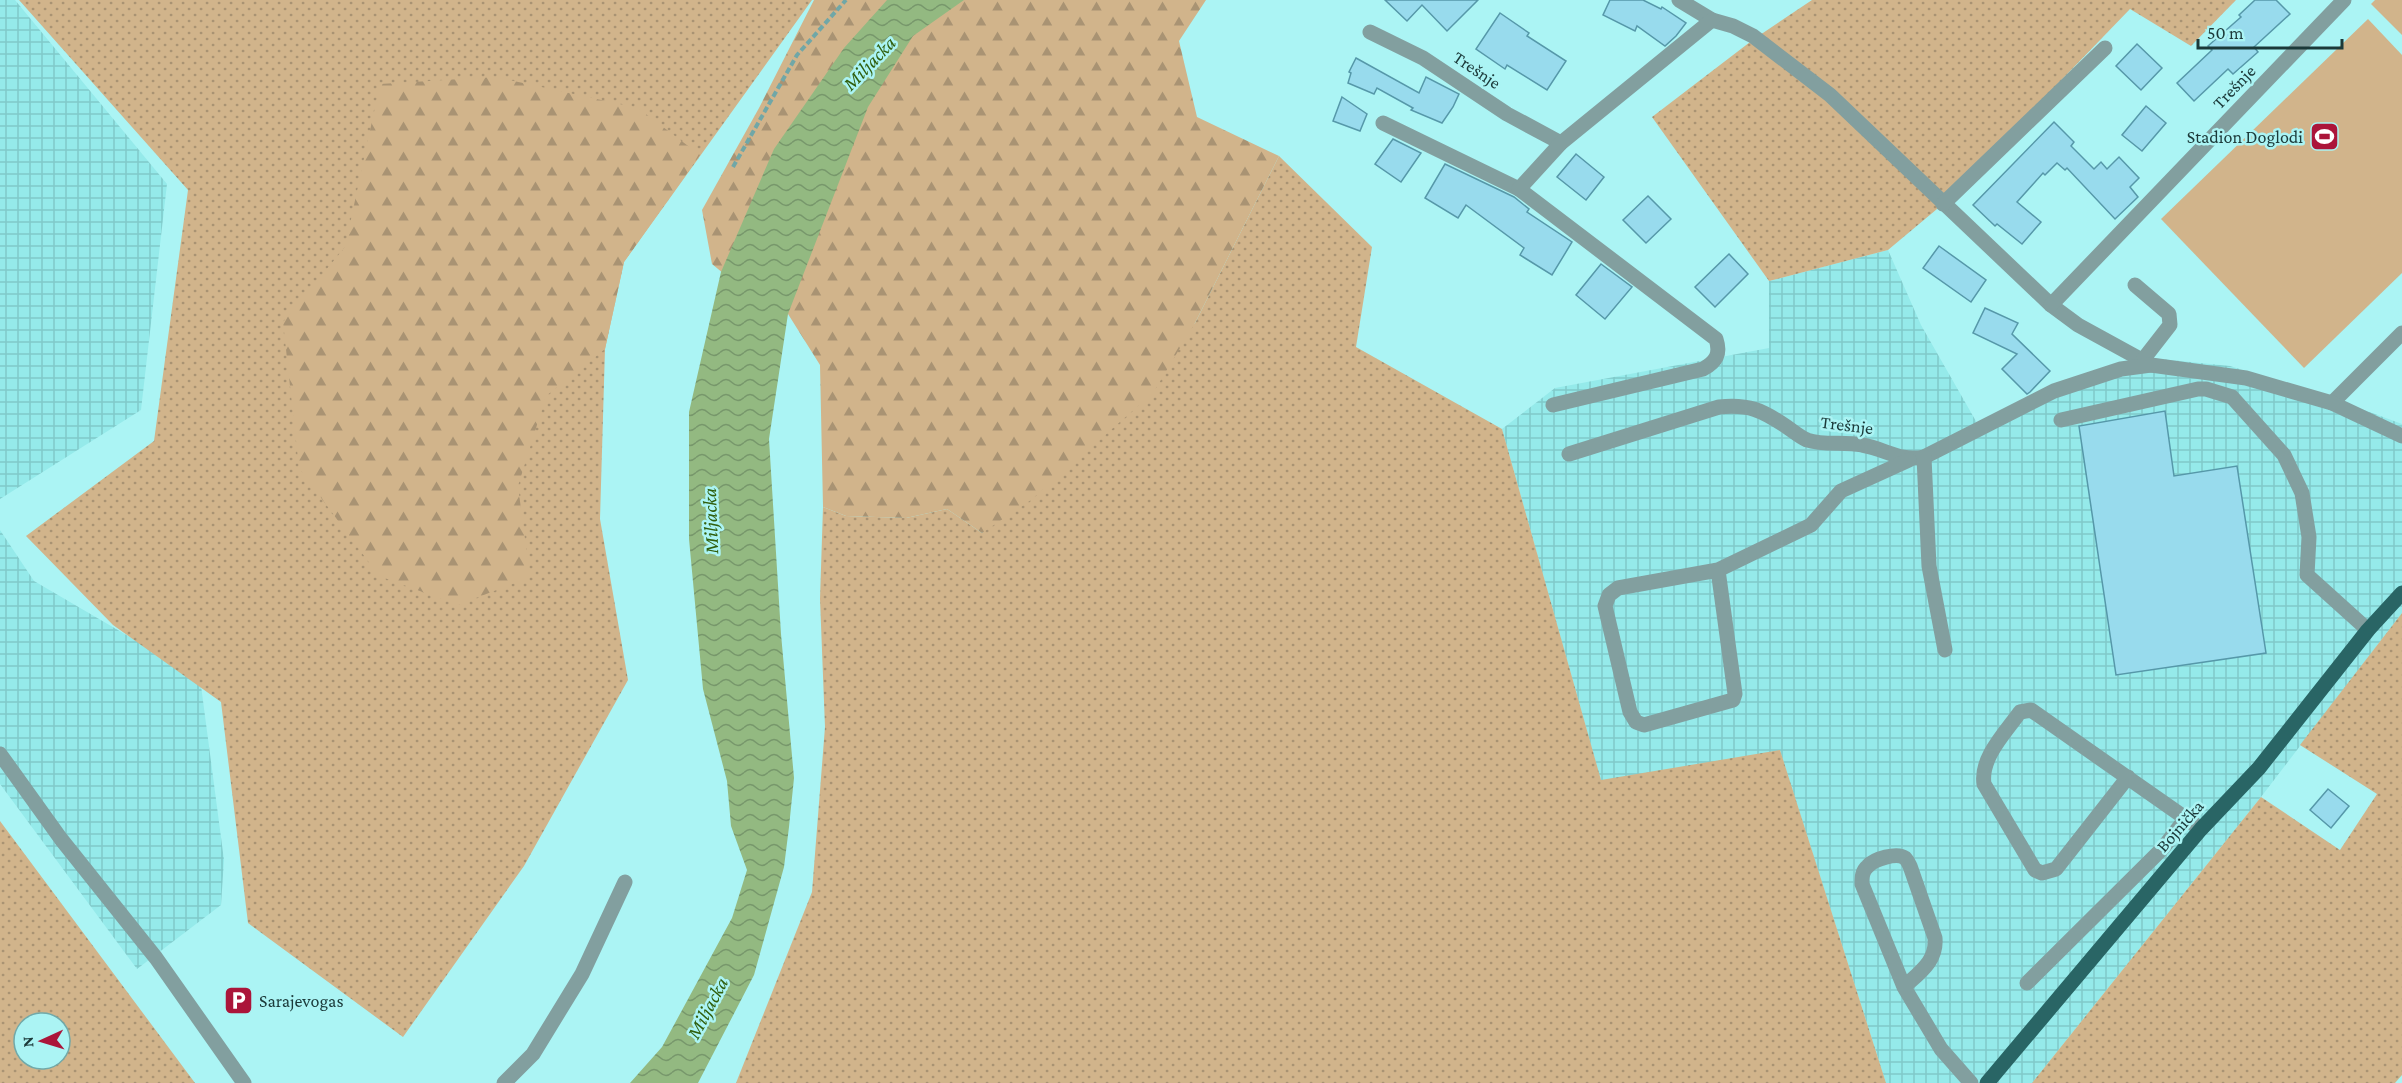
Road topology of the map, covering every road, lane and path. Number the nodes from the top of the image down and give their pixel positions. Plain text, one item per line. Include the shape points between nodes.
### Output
1 (846, 0) edge
2 (1679, 0) edge
3 (2344, 0) edge
4 (1712, 20) junction
5 (1370, 32) dead end
6 (2105, 48) dead end
7 (1383, 123) dead end
8 (1561, 143) junction
9 (733, 166) dead end
10 (1519, 189) junction
11 (1943, 204) junction
12 (2135, 285) dead end
13 (2051, 305) junction
14 (2402, 333) edge
15 (2147, 363) junction
16 (2332, 403) junction
17 (1553, 405) dead end
18 (2061, 420) dead end
19 (2402, 436) edge
20 (1569, 454) dead end
21 (1924, 457) junction
22 (1909, 460) junction
23 (1718, 570) junction
24 (2402, 593) edge
25 (2368, 630) junction
26 (1945, 650) dead end
27 (0, 754) edge
28 (2128, 777) junction
29 (2186, 818) junction
30 (2201, 829) junction
31 (625, 882) dead end
32 (2027, 983) dead end
33 (1904, 987) junction
34 (244, 1083) edge
35 (504, 1083) edge
36 (1971, 1083) edge
37 (1987, 1083) edge

1 - 9 path via 797,55
2 - 4 street, Trešnje
3 - 13 street, Trešnje
4 - 8 street
4 - 11 street, Trešnje via 1753,36 1830,95
5 - 8 street, Trešnje via 1423,58 1507,114
6 - 11 street
7 - 10 street
8 - 10 street
10 - 17 street via 1716,339 1719,347 1718,356 1703,369
11 - 13 street, Trešnje
12 - 15 street via 2171,319
13 - 15 street, Trešnje via 2078,325
14 - 16 street
15 - 16 street, Trešnje via 2246,378
15 - 21 street, Trešnje via 2054,391
16 - 19 street, Trešnje
18 - 25 street via 2198,389 2232,397 2284,455 2302,493 2309,537 2307,575
20 - 22 street, Trešnje via 1719,407 1738,405 1770,416 1806,439 1860,444
21 - 22 street, Trešnje
21 - 26 street via 1929,566
22 - 23 street via 1842,491 1811,525
23 - 23 street via 1617,588 1609,595 1605,606 1630,712 1636,722 1644,725 1733,700 1736,694
24 - 25 main road, Bojnička
25 - 30 main road, Bojnička via 2259,768
27 - 34 street via 61,839 156,958
28 - 28 street via 2025,709 1985,763 1982,773 1984,784 2029,860 2042,873 2056,869
28 - 29 street
29 - 30 street
29 - 32 street via 2163,848
30 - 37 main road, Bojnička
31 - 35 street via 576,984 534,1054
33 - 33 street via 1862,884 1867,866 1898,855 1906,858 1910,866 1936,948 1933,958
33 - 36 street via 1941,1049

